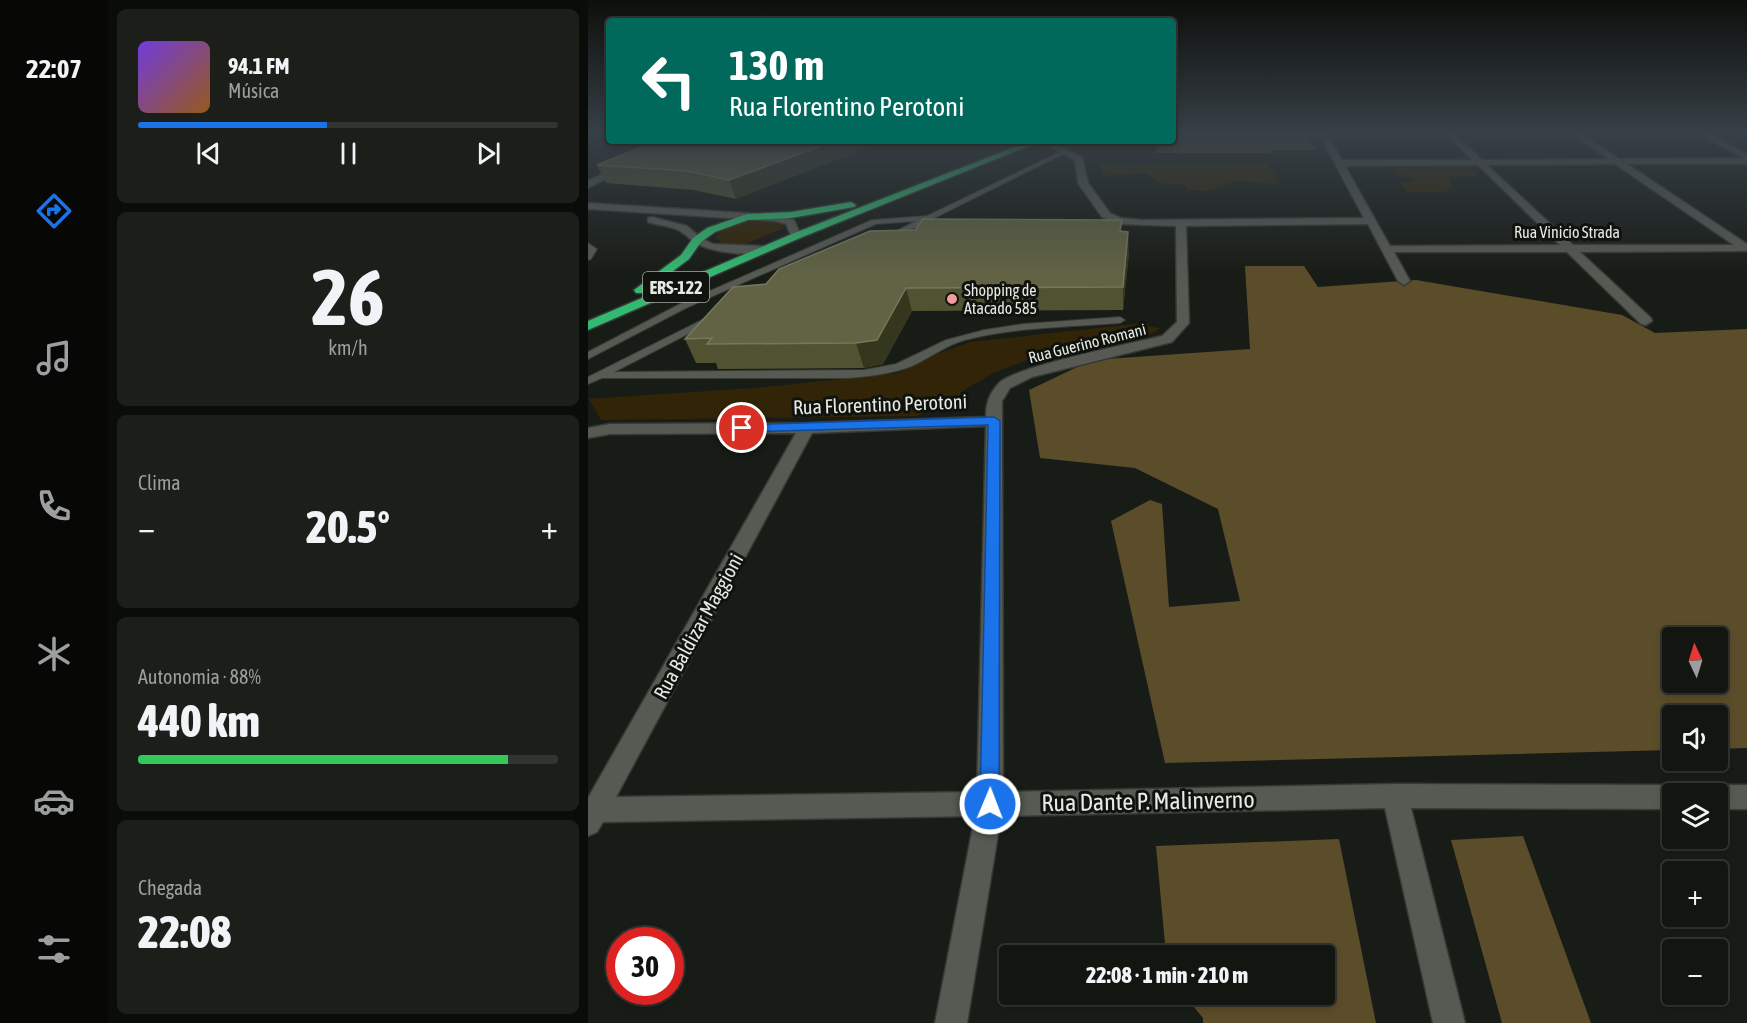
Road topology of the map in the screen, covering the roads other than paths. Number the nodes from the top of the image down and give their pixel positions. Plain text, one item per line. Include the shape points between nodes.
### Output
1 (921, 180) edge
2 (930, 180) edge
3 (1009, 180) edge
4 (1082, 180) edge
5 (1348, 180) edge
6 (1497, 180) edge
7 (1644, 180) edge
8 (851, 205) junction
9 (588, 207) edge
10 (744, 214) junction
11 (932, 218) junction
12 (1370, 221) junction
13 (1181, 223) junction
14 (794, 233) junction
15 (899, 233) junction
16 (921, 233) edge
17 (697, 240) junction
18 (877, 242) edge
19 (588, 246) edge
20 (1747, 248) edge
21 (764, 249) junction
22 (1388, 249) junction
23 (1568, 249) junction
24 (741, 250) junction
25 (588, 257) edge
26 (1404, 281) dead end
27 (640, 290) junction
28 (588, 313) edge
29 (716, 316) edge
30 (1120, 320) dead end
31 (1646, 321) dead end
32 (588, 326) edge
33 (588, 356) edge
34 (601, 375) junction
35 (588, 381) edge
36 (994, 421) junction
37 (807, 428) junction
38 (588, 433) edge
39 (1395, 796) junction
40 (1662, 797) edge
41 (1728, 797) edge
42 (1747, 797) edge
43 (990, 804) junction
44 (591, 814) edge
45 (951, 1023) edge
46 (1449, 1023) edge

1 - 8 highway, ERS-122
2 - 14 highway, ERS-122
3 - 11 lane
4 - 13 street via 1106,215 1119,221
5 - 12 street
6 - 23 street
7 - 20 street
8 - 10 highway via 791,215
8 - 14 highway, ERS-122
9 - 10 street
9 - 17 street via 666,222 683,228
10 - 14 street via 790,222
10 - 17 highway
11 - 15 lane
11 - 33 lane via 875,222 683,306
12 - 13 street
12 - 22 street
13 - 36 street, Rua Guerino Romani via 1182,323 1167,339 1027,374 1005,385 994,401
14 - 21 highway, ERS-122
14 - 24 highway, ERS-122
15 - 16 lane
15 - 18 lane
17 - 24 street via 711,247
17 - 27 highway via 685,257
19 - 25 lane via 593,249
20 - 23 street, Rua Vinicio Strada
21 - 24 street
21 - 32 highway, ERS-122
22 - 23 street, Rua Vinicio Strada
22 - 26 street
23 - 31 street
24 - 27 highway, ERS-122
27 - 28 highway, ERS-122
29 - 34 lane
30 - 34 lane via 962,337 909,364 849,375
34 - 35 lane
36 - 37 street, Rua Florentino Perotoni
36 - 43 street, Rua Guerino Romani
37 - 38 street, Rua Florentino Perotoni via 610,429
37 - 44 street, Rua Baldizar Maggioni
39 - 40 street, Rua Dante P. Malinverno
39 - 43 street, Rua Dante P. Malinverno
39 - 46 street
41 - 42 street
43 - 44 street, Rua Dante P. Malinverno
43 - 45 street, Rua Guerino Romani

